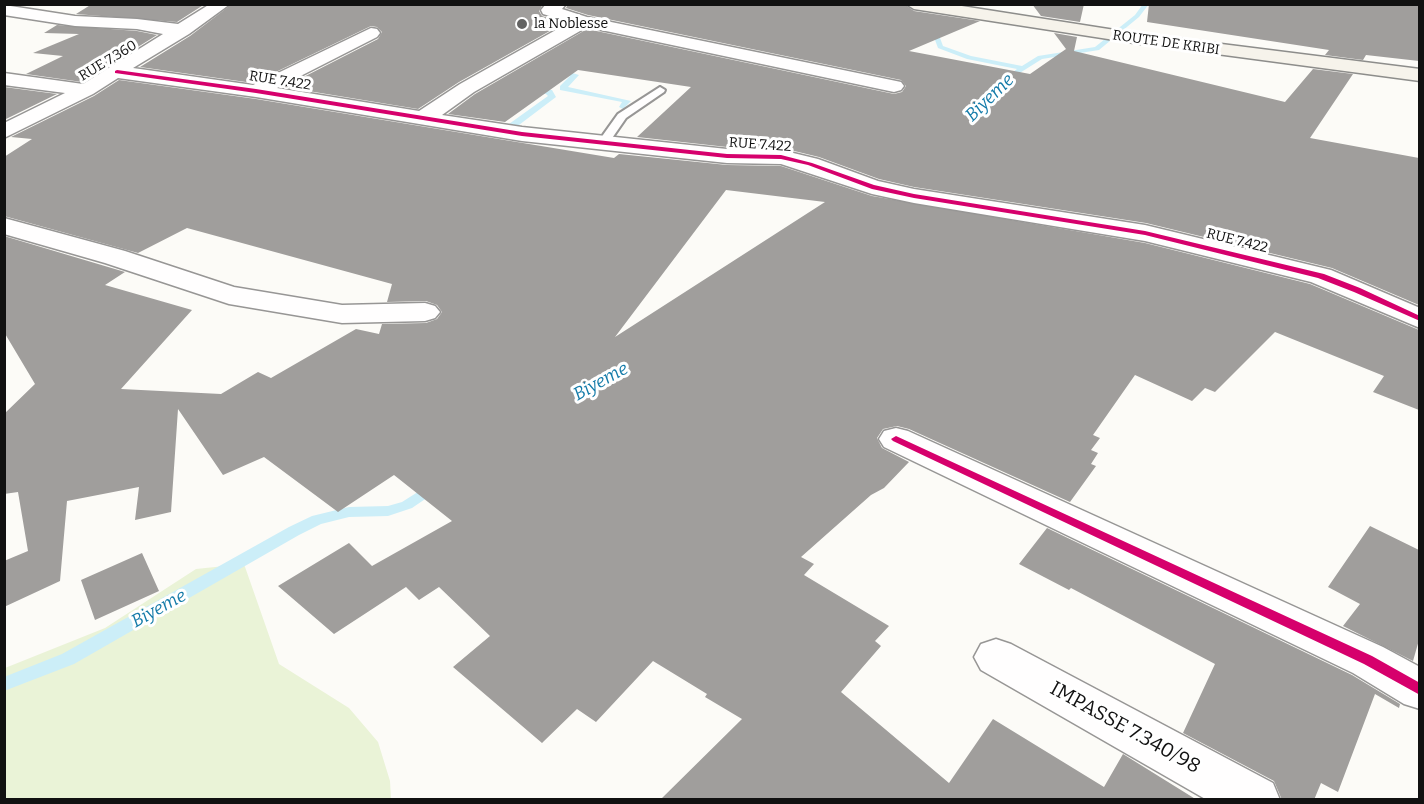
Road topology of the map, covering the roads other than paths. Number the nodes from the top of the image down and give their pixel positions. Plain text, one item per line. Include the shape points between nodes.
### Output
1 (222, 4) edge
2 (558, 4) edge
3 (914, 4) edge
4 (4, 10) edge
5 (584, 21) junction
6 (183, 30) junction
7 (371, 33) dead end
8 (117, 72) junction
9 (1419, 75) edge
10 (4, 80) edge
11 (894, 86) dead end
12 (86, 90) junction
13 (660, 90) dead end
14 (256, 91) junction
15 (423, 118) junction
16 (4, 132) edge
17 (604, 142) junction
18 (4, 226) edge
19 (426, 312) dead end
20 (1419, 319) edge
21 (896, 439) dead end
22 (996, 657) dead end
23 (1419, 690) edge
24 (1255, 800) edge

1 - 6 street, RUE 7.360
2 - 5 street via 549,10
3 - 9 main road, ROUTE DE KRIBI via 1134,38
4 - 6 street via 75,21
5 - 11 street
5 - 15 street
6 - 8 street, RUE 7.360
7 - 14 street
8 - 12 street, RUE 7.360
8 - 14 street, RUE 7.422
10 - 12 street
12 - 16 street, RUE 7.360
13 - 17 lane via 622,116
14 - 15 street, RUE 7.422
15 - 17 street, RUE 7.422
17 - 20 street, RUE 7.422 via 727,156 781,157 872,187 914,196 1145,233 1321,276
18 - 19 street via 229,295 342,314
21 - 23 street via 1368,660
22 - 24 street, IMPASSE 7.340/98

